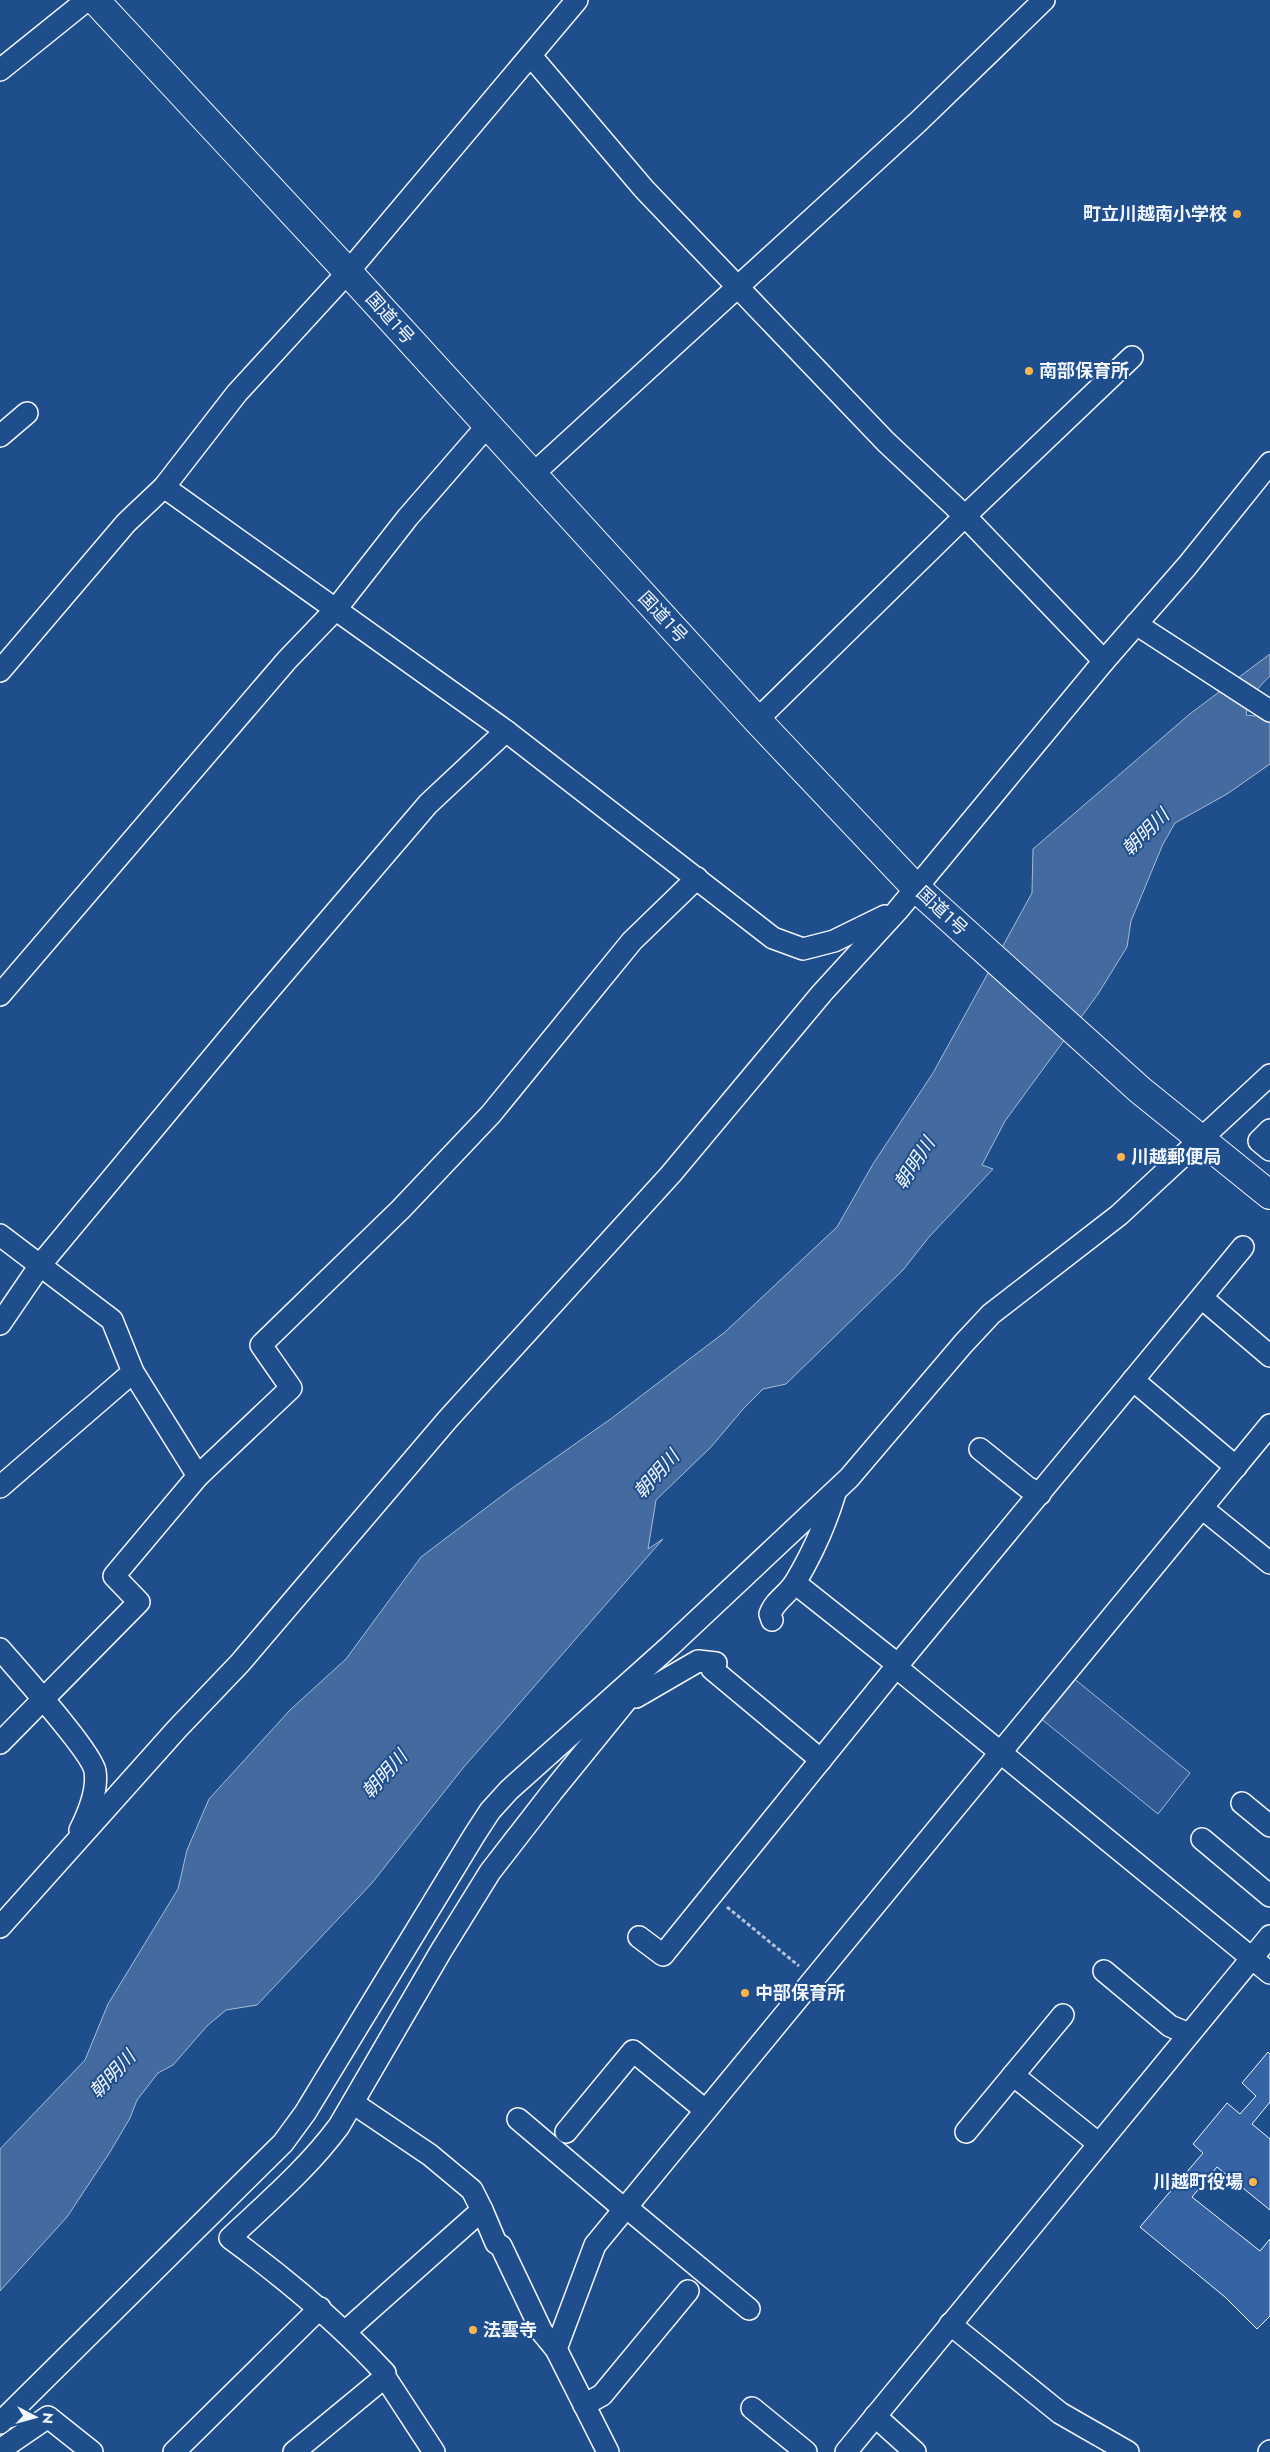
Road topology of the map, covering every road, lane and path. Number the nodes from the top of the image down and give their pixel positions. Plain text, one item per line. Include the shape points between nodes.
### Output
1 (87, 0) edge
2 (94, 0) edge
3 (577, 0) edge
4 (1044, 0) edge
5 (531, 56) junction
6 (0, 70) edge
7 (348, 272) junction
8 (739, 287) junction
9 (1132, 357) dead end
10 (27, 413) dead end
11 (487, 426) junction
12 (0, 436) edge
13 (1270, 463) edge
14 (532, 475) junction
15 (164, 487) junction
16 (965, 516) junction
17 (336, 609) junction
18 (1136, 624) junction
19 (1104, 662) junction
20 (0, 671) edge
21 (1270, 711) edge
22 (757, 720) junction
23 (506, 731) junction
24 (697, 878) junction
25 (916, 887) junction
26 (897, 911) junction
27 (0, 996) edge
28 (1270, 1075) edge
29 (1200, 1140) junction
30 (1270, 1195) edge
31 (0, 1235) edge
32 (1243, 1248) dead end
33 (41, 1264) junction
34 (1202, 1298) junction
35 (0, 1324) edge
36 (1270, 1356) edge
37 (133, 1372) junction
38 (1133, 1380) junction
39 (1268, 1431) edge
40 (980, 1450) dead end
41 (1236, 1467) junction
42 (198, 1476) junction
43 (0, 1487) edge
44 (835, 1490) junction
45 (1040, 1494) junction
46 (1202, 1508) junction
47 (1270, 1563) edge
48 (795, 1583) junction
49 (772, 1620) dead end
50 (0, 1649) edge
51 (896, 1667) junction
52 (628, 1690) junction
53 (43, 1700) junction
54 (0, 1743) edge
55 (1002, 1752) junction
56 (820, 1760) junction
57 (1242, 1803) dead end
58 (1270, 1826) edge
59 (1202, 1840) dead end
60 (72, 1847) junction
61 (712, 1894) junction
62 (1270, 1896) edge
63 (0, 1927) edge
64 (1270, 1936) edge
65 (639, 1937) dead end
66 (1252, 1958) junction
67 (1104, 1971) dead end
68 (1270, 1973) edge
69 (815, 1980) junction
70 (1063, 2015) dead end
71 (1189, 2034) junction
72 (1013, 2075) junction
73 (353, 2103) junction
74 (706, 2110) junction
75 (518, 2119) dead end
76 (566, 2132) dead end
77 (966, 2132) dead end
78 (1099, 2144) junction
79 (625, 2208) junction
80 (482, 2210) junction
81 (688, 2291) dead end
82 (320, 2308) junction
83 (749, 2309) dead end
84 (950, 2324) junction
85 (346, 2331) junction
86 (556, 2349) junction
87 (385, 2377) junction
88 (584, 2405) junction
89 (752, 2408) dead end
90 (875, 2416) junction
91 (0, 2423) edge
92 (0, 2450) edge
93 (92, 2452) edge
94 (174, 2452) edge
95 (294, 2452) edge
96 (434, 2452) edge
97 (608, 2452) edge
98 (806, 2452) edge
99 (846, 2452) edge
100 (915, 2452) edge
101 (1128, 2452) edge

1 - 6 street
2 - 7 highway, 国道1号
3 - 5 street
4 - 8 street via 918,122
5 - 7 street
5 - 8 street via 644,189
7 - 11 highway, 国道1号
7 - 15 street via 237,393
8 - 14 street
8 - 16 street via 886,442
9 - 16 street
10 - 12 street
11 - 14 highway, 国道1号
11 - 17 street via 408,517
13 - 18 street
14 - 22 highway, 国道1号
15 - 17 street
15 - 20 street via 126,523
16 - 19 street
16 - 22 street
17 - 23 street
17 - 27 street via 281,667
18 - 19 street
18 - 21 street
19 - 25 street
22 - 25 highway, 国道1号
23 - 24 street
23 - 33 street via 428,804
24 - 26 street via 773,938 803,949 834,941
24 - 42 street via 632,941 491,1114 401,1209 261,1345 291,1388
25 - 26 street
25 - 29 highway, 国道1号 via 1140,1090
26 - 60 street via 822,993 671,1174 448,1419 240,1663
28 - 29 street
29 - 30 highway, 国道1号
29 - 44 street via 1119,1215 991,1314 849,1478
31 - 33 street
32 - 34 street
33 - 35 street
33 - 37 street via 112,1320
34 - 36 street
34 - 38 street
37 - 42 street
37 - 43 street
38 - 41 street
38 - 45 street
39 - 41 street
40 - 45 street via 1026,1487
41 - 46 street
42 - 53 street via 114,1576 139,1602
44 - 48 street via 829,1514
44 - 52 street
45 - 51 street
46 - 47 street
46 - 55 street
48 - 49 street via 773,1606
48 - 51 street via 892,1660
50 - 53 street
51 - 55 street
51 - 56 street
52 - 56 street via 636,1697 698,1661 714,1666
52 - 73 street via 490,1872 440,1951
52 - 91 street via 509,1790 490,1811 305,2113 283,2143
53 - 54 street
53 - 60 street via 83,1748 95,1770 93,1795
55 - 66 street
55 - 69 street
56 - 61 street
57 - 58 street
59 - 62 street
60 - 63 street
61 - 65 street via 663,1955
61 - 69 path
64 - 66 street
66 - 68 street
66 - 71 street
67 - 71 street via 1170,2026
69 - 74 street
70 - 72 street
71 - 78 street
72 - 77 street
72 - 78 street
73 - 80 street via 430,2155 472,2190
73 - 82 street via 325,2145 230,2238
74 - 76 street via 633,2051
74 - 79 street
75 - 79 street
78 - 84 street
79 - 83 street
79 - 86 street via 595,2245
80 - 85 street
80 - 86 street via 542,2332
81 - 88 street via 602,2395
82 - 85 street
82 - 94 street
84 - 90 street
84 - 101 street via 1060,2413
85 - 87 street via 385,2373
86 - 88 street
87 - 95 street
87 - 96 street
88 - 97 street
89 - 98 street
90 - 99 street
90 - 100 street
92 - 93 street via 48,2417

